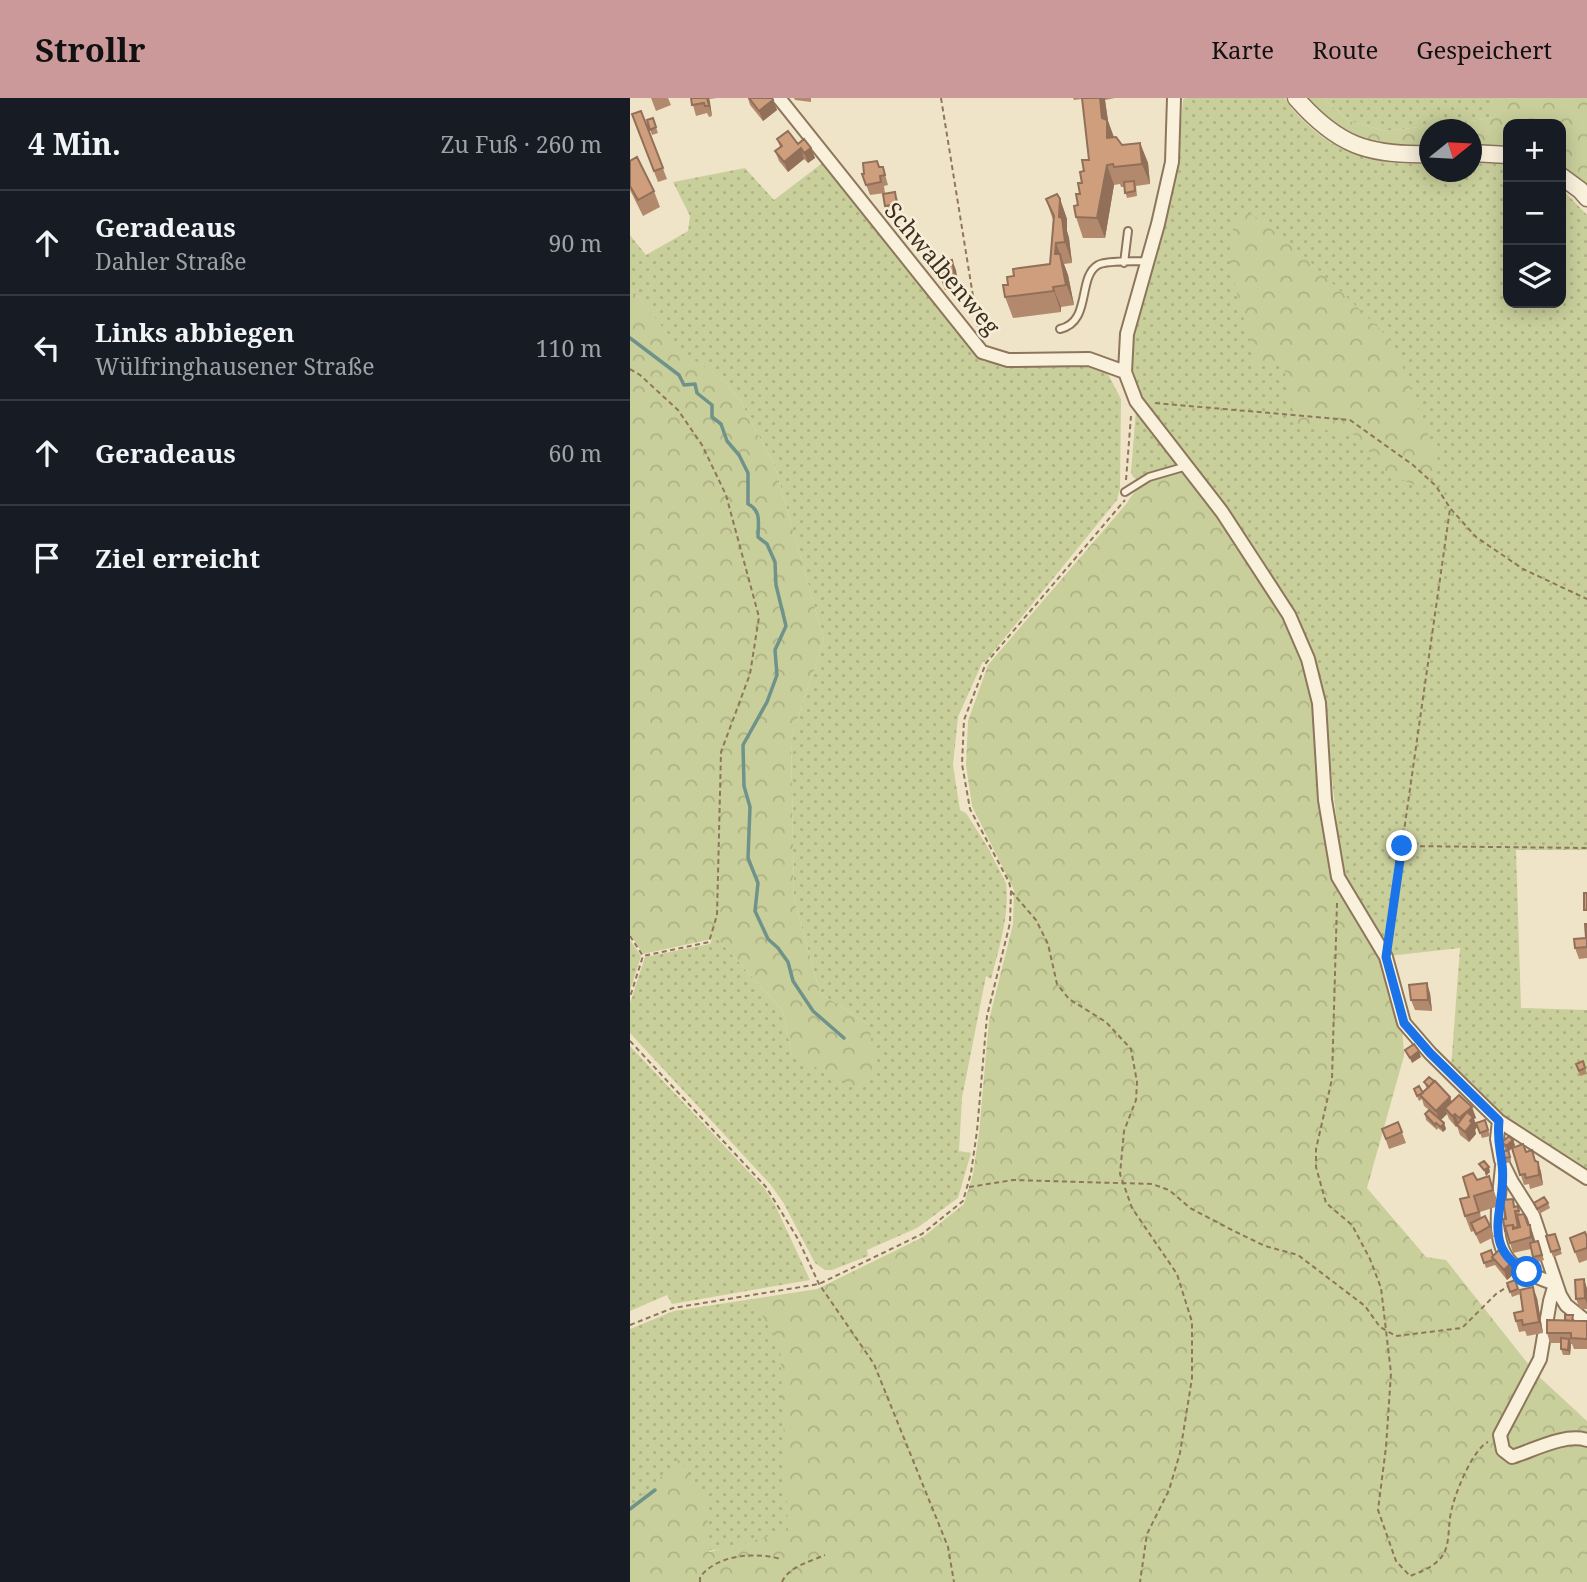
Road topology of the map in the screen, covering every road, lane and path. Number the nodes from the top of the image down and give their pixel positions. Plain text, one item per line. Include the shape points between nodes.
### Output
1 (779, 98) edge
2 (941, 98) edge
3 (1174, 98) edge
4 (1296, 98) edge
5 (1419, 154) edge
6 (1482, 154) edge
7 (1503, 155) edge
8 (1566, 180) edge
9 (1587, 198) edge
10 (1128, 231) dead end
11 (1148, 261) junction
12 (1124, 262) junction
13 (977, 326) dead end
14 (1060, 329) dead end
15 (630, 369) edge
16 (1125, 372) junction
17 (1136, 401) junction
18 (1131, 416) dead end
19 (1187, 466) junction
20 (1125, 492) junction
21 (1450, 508) junction
22 (1587, 599) edge
23 (1402, 846) junction
24 (1587, 848) edge
25 (1011, 890) junction
26 (1337, 904) dead end
27 (630, 936) edge
28 (643, 956) junction
29 (1386, 957) junction
30 (630, 997) edge
31 (630, 1041) edge
32 (1499, 1121) junction
33 (1502, 1164) junction
34 (1587, 1178) edge
35 (1122, 1181) junction
36 (968, 1187) junction
37 (1527, 1272) junction
38 (819, 1284) junction
39 (1555, 1284) junction
40 (1587, 1322) edge
41 (630, 1325) edge
42 (1386, 1332) junction
43 (1500, 1435) junction
44 (1587, 1440) edge
45 (825, 1555) dead end
46 (781, 1559) dead end
47 (700, 1582) edge
48 (782, 1582) edge
49 (954, 1582) edge
50 (1140, 1582) edge

1 - 16 street, Schwalbenweg via 982,352 1008,360 1089,359
2 - 13 path
3 - 11 street via 1172,162
4 - 5 street via 1342,140 1370,150
6 - 7 street
8 - 9 street
10 - 12 lane
11 - 12 lane
11 - 16 street via 1127,334
12 - 14 lane via 1100,264 1091,271 1080,313
15 - 28 path via 678,410 702,445 726,495 759,617 750,674 721,752 717,915 709,942
16 - 17 street
17 - 19 street
17 - 21 path via 1350,420 1413,465 1436,486
18 - 20 path
19 - 20 lane via 1149,477
19 - 29 street via 1289,615 1308,659 1319,703 1325,800 1338,877
20 - 25 path via 1125,501 986,663 964,720 962,764 970,808
21 - 22 path via 1476,537 1523,569
21 - 23 path
23 - 24 path
23 - 29 path
25 - 35 path via 1036,920 1048,944 1057,984 1069,999 1106,1021 1131,1049 1136,1100 1124,1131
25 - 36 path via 1010,923 987,1016
26 - 42 path via 1332,1079 1316,1167 1326,1203 1352,1225 1370,1259 1381,1288
27 - 28 path
28 - 30 path
29 - 32 street via 1404,1023
31 - 38 path via 766,1187
32 - 33 street
32 - 34 street
33 - 37 street via 1501,1250
33 - 39 street via 1533,1215
35 - 36 path via 1013,1181
35 - 42 path via 1169,1190 1190,1208 1234,1231 1298,1255 1365,1306
35 - 50 path via 1132,1208 1177,1274 1192,1322 1192,1378 1180,1453 1169,1490 1147,1534
36 - 38 path via 963,1201 922,1234
37 - 39 street
37 - 42 path via 1496,1294 1462,1328 1396,1336
38 - 41 path via 673,1308
38 - 49 path via 874,1364 948,1547
39 - 40 street via 1566,1305
39 - 43 street via 1540,1359
42 - 43 path via 1391,1373 1378,1510 1396,1561 1410,1576 1430,1568 1445,1551 1452,1507 1466,1473 1482,1445
43 - 44 street via 1503,1450 1512,1457 1565,1440
45 - 48 path via 798,1566
46 - 47 path via 766,1555 726,1559 708,1566

